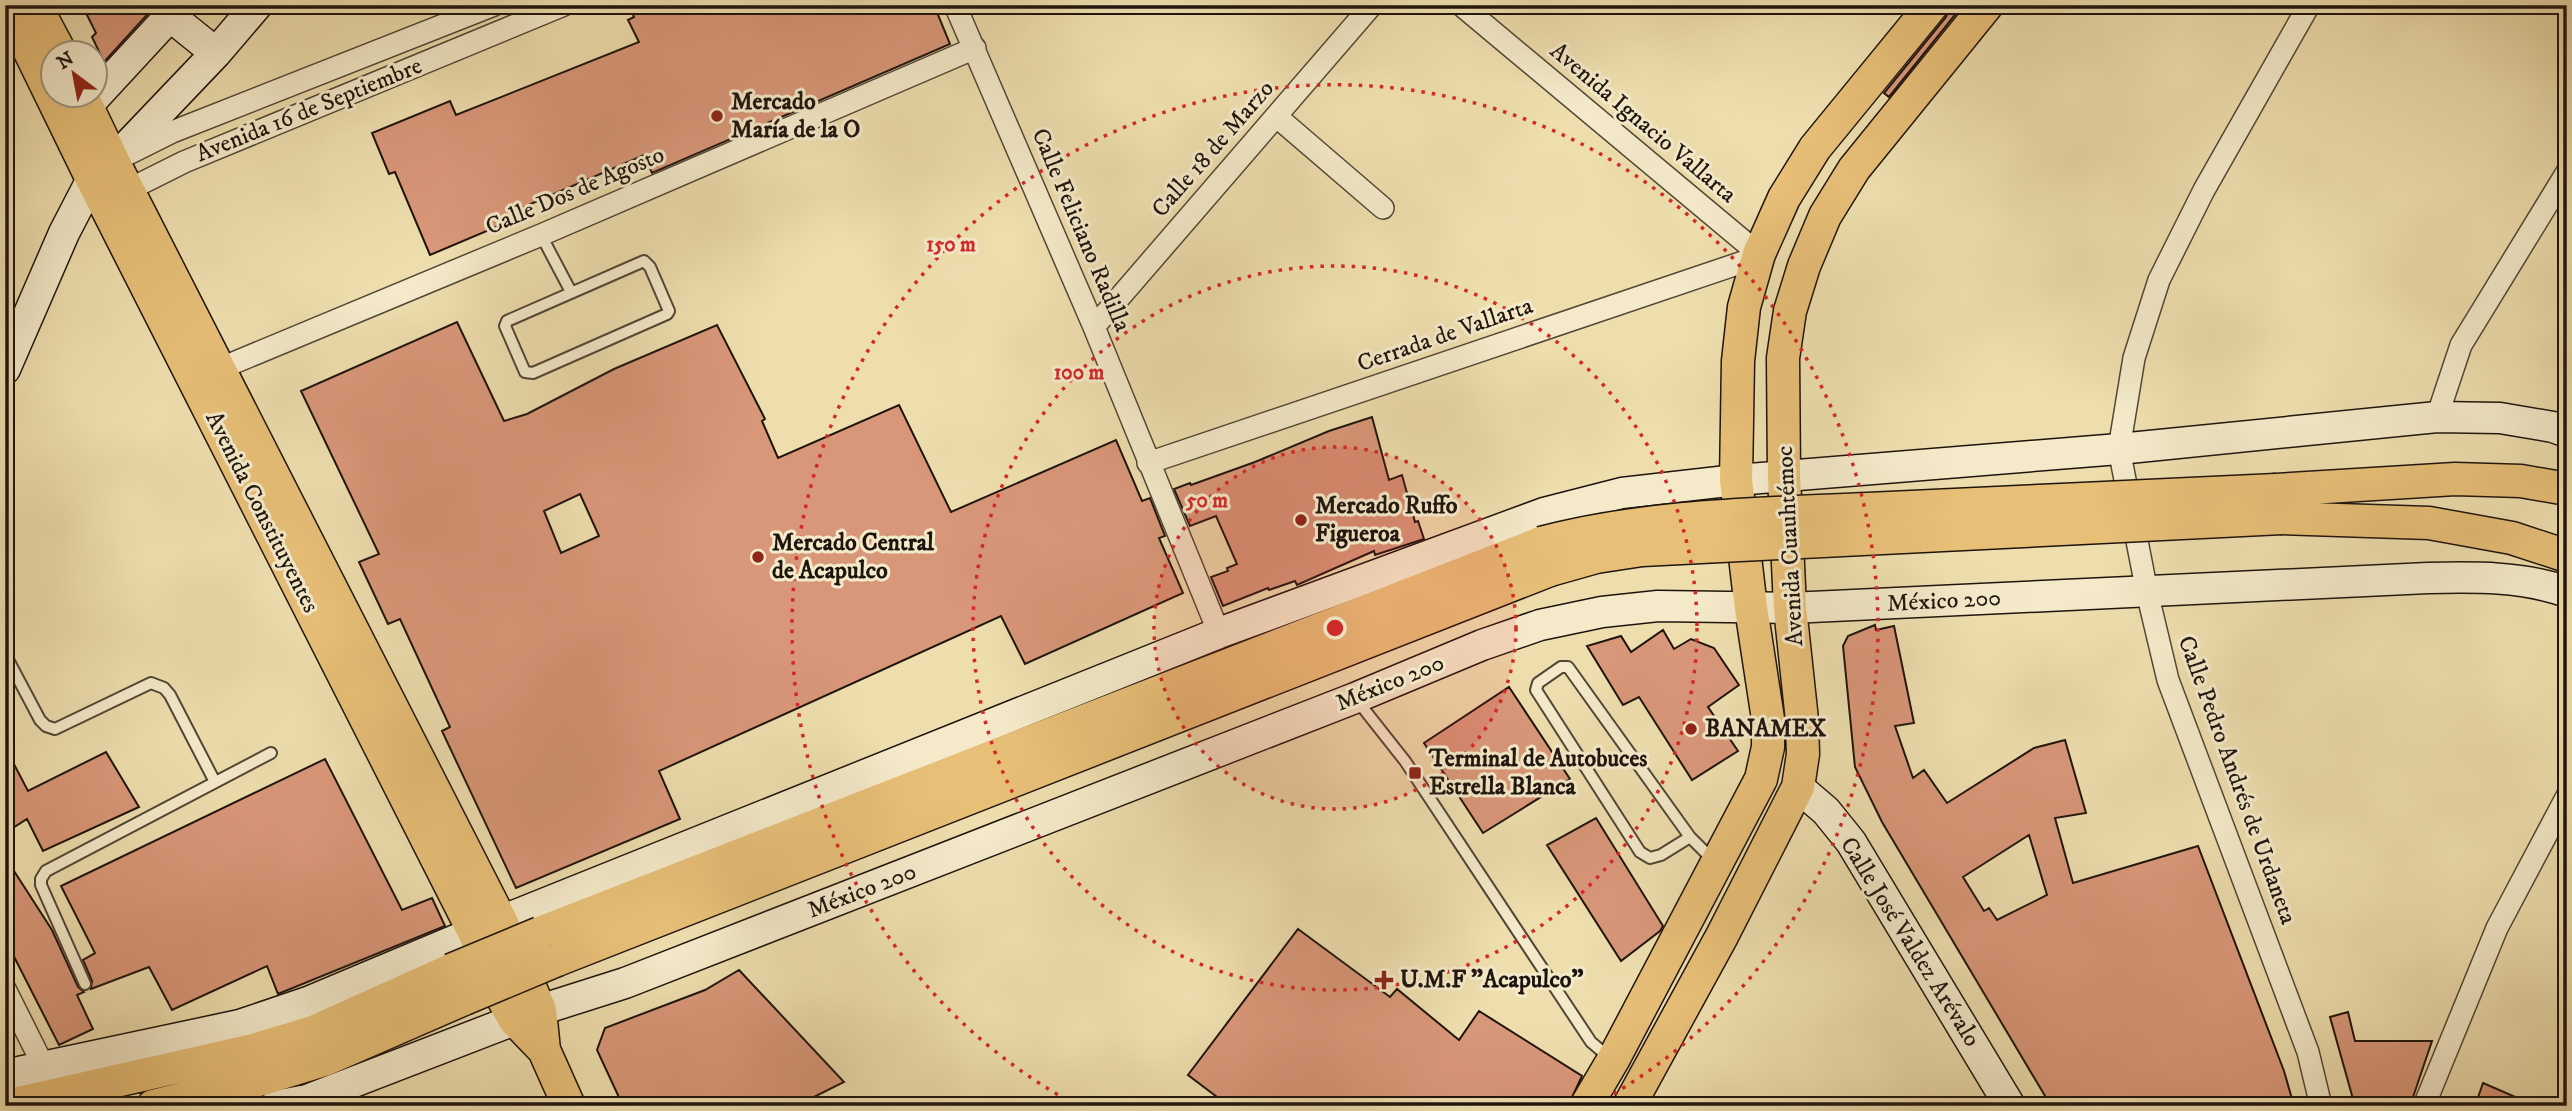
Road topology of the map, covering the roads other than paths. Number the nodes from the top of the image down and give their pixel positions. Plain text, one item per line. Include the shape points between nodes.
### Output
1 (7, 5) edge
2 (36, 5) edge
3 (257, 5) edge
4 (494, 5) edge
5 (564, 5) edge
6 (954, 5) edge
7 (1372, 5) edge
8 (1461, 5) edge
9 (1932, 5) edge
10 (1987, 5) edge
11 (2309, 5) edge
12 (175, 11) edge
13 (53, 38) edge
14 (975, 48) junction
15 (216, 53) junction
16 (79, 109) edge
17 (1276, 116) junction
18 (2567, 172) edge
19 (109, 183) junction
20 (1384, 208) dead end
21 (541, 235) junction
22 (1759, 256) junction
23 (571, 292) junction
24 (1094, 327) junction
25 (5, 369) edge
26 (207, 374) junction
27 (2437, 417) junction
28 (2567, 432) edge
29 (2119, 449) junction
30 (1148, 463) junction
31 (1784, 476) junction
32 (1736, 480) junction
33 (2567, 489) edge
34 (2279, 504) junction
35 (1546, 556) junction
36 (2567, 556) edge
37 (2147, 592) junction
38 (2567, 592) edge
39 (1751, 608) junction
40 (1790, 608) junction
41 (1219, 633) junction
42 (5, 654) edge
43 (1355, 698) junction
44 (271, 752) dead end
45 (215, 782) junction
46 (1798, 788) junction
47 (2567, 796) edge
48 (1690, 836) junction
49 (1717, 864) junction
50 (488, 927) junction
51 (85, 984) dead end
52 (5, 989) edge
53 (527, 1015) junction
54 (1614, 1060) junction
55 (43, 1065) junction
56 (5, 1075) edge
57 (304, 1103) edge
58 (5, 1106) edge
59 (153, 1106) edge
60 (275, 1106) edge
61 (569, 1106) edge
62 (1586, 1106) edge
63 (1629, 1106) edge
64 (2010, 1106) edge
65 (2321, 1106) edge
66 (2424, 1106) edge

1 - 16 main road, Avenida Constituyentes
2 - 13 main road
3 - 15 street
4 - 19 street, Avenida 16 de Septiembre via 172,132
5 - 19 street, Avenida 16 de Septiembre via 184,162
6 - 14 street, Calle Feliciano Radilla
7 - 17 street, Calle 18 de Marzo
8 - 22 street, Avenida Ignacio Vallarta
9 - 22 main road, Avenida Cuauhtémoc via 1815,148 1784,198
10 - 31 main road, Avenida Cuauhtémoc via 1854,169 1825,216 1790,311 1783,358
11 - 29 street, Calle Pedro Andrés de Urdaneta via 2204,190 2159,281 2134,358
12 - 15 street
12 - 16 street
14 - 21 street, Calle Dos de Agosto
14 - 24 street, Calle Feliciano Radilla
15 - 19 street
16 - 19 main road, Avenida Constituyentes
17 - 20 street
17 - 24 street, Calle 18 de Marzo
18 - 27 street via 2461,345
19 - 25 street via 64,233
19 - 26 main road, Avenida Constituyentes
21 - 23 lane
21 - 26 street, Calle Dos de Agosto
22 - 30 street, Cerrada de Vallarta
22 - 32 main road, Avenida Cuauhtémoc via 1744,307 1738,362
23 - 23 lane via 644,261 669,311 533,373 525,372 505,326 507,321
24 - 30 street, Calle Feliciano Radilla
26 - 50 main road, Avenida Constituyentes
27 - 28 street via 2500,418
27 - 29 street
29 - 31 street
29 - 37 street, Calle Pedro Andrés de Urdaneta
30 - 41 street, Calle Feliciano Radilla
31 - 32 street
31 - 40 main road, Avenida Cuauhtémoc
32 - 39 main road, Avenida Cuauhtémoc
32 - 41 street via 1622,493 1544,513
33 - 34 main road via 2521,481 2455,479
34 - 35 main road, México 200, bridge via 1817,512 1641,523 1589,530
34 - 36 main road via 2429,523 2512,538
35 - 58 main road, México 200, bridge via 540,933 313,1032
35 - 59 main road, México 200, bridge via 557,960 324,1060
37 - 38 street, México 200 via 2488,577
37 - 40 street, México 200
37 - 65 street, Calle Pedro Andrés de Urdaneta via 2168,680 2308,1052
39 - 40 street, México 200
39 - 43 street, México 200 via 1658,606 1540,625
39 - 49 main road, Avenida Cuauhtémoc via 1768,747 1761,779
40 - 46 main road, Avenida Cuauhtémoc via 1802,720
41 - 50 street
42 - 45 lane via 40,720 55,729 151,683 164,688
43 - 53 street, México 200 via 625,983
43 - 54 lane via 1405,761 1591,1042
44 - 45 lane
45 - 51 lane via 42,876 41,885
46 - 63 main road, Avenida Cuauhtémoc
46 - 64 street, Calle José Valdez Arévalo via 1826,811 1851,842
47 - 66 street via 2497,928
48 - 48 lane via 1568,667 1538,683 1536,690 1640,852 1650,858 1661,855
48 - 49 lane
49 - 54 main road, Avenida Cuauhtémoc
50 - 53 main road, Avenida Constituyentes
50 - 55 street via 308,1002 240,1025
52 - 55 street
53 - 57 street, México 200
53 - 61 main road, Avenida Constituyentes
54 - 62 main road, Avenida Cuauhtémoc
55 - 56 street
57 - 60 street, México 200

